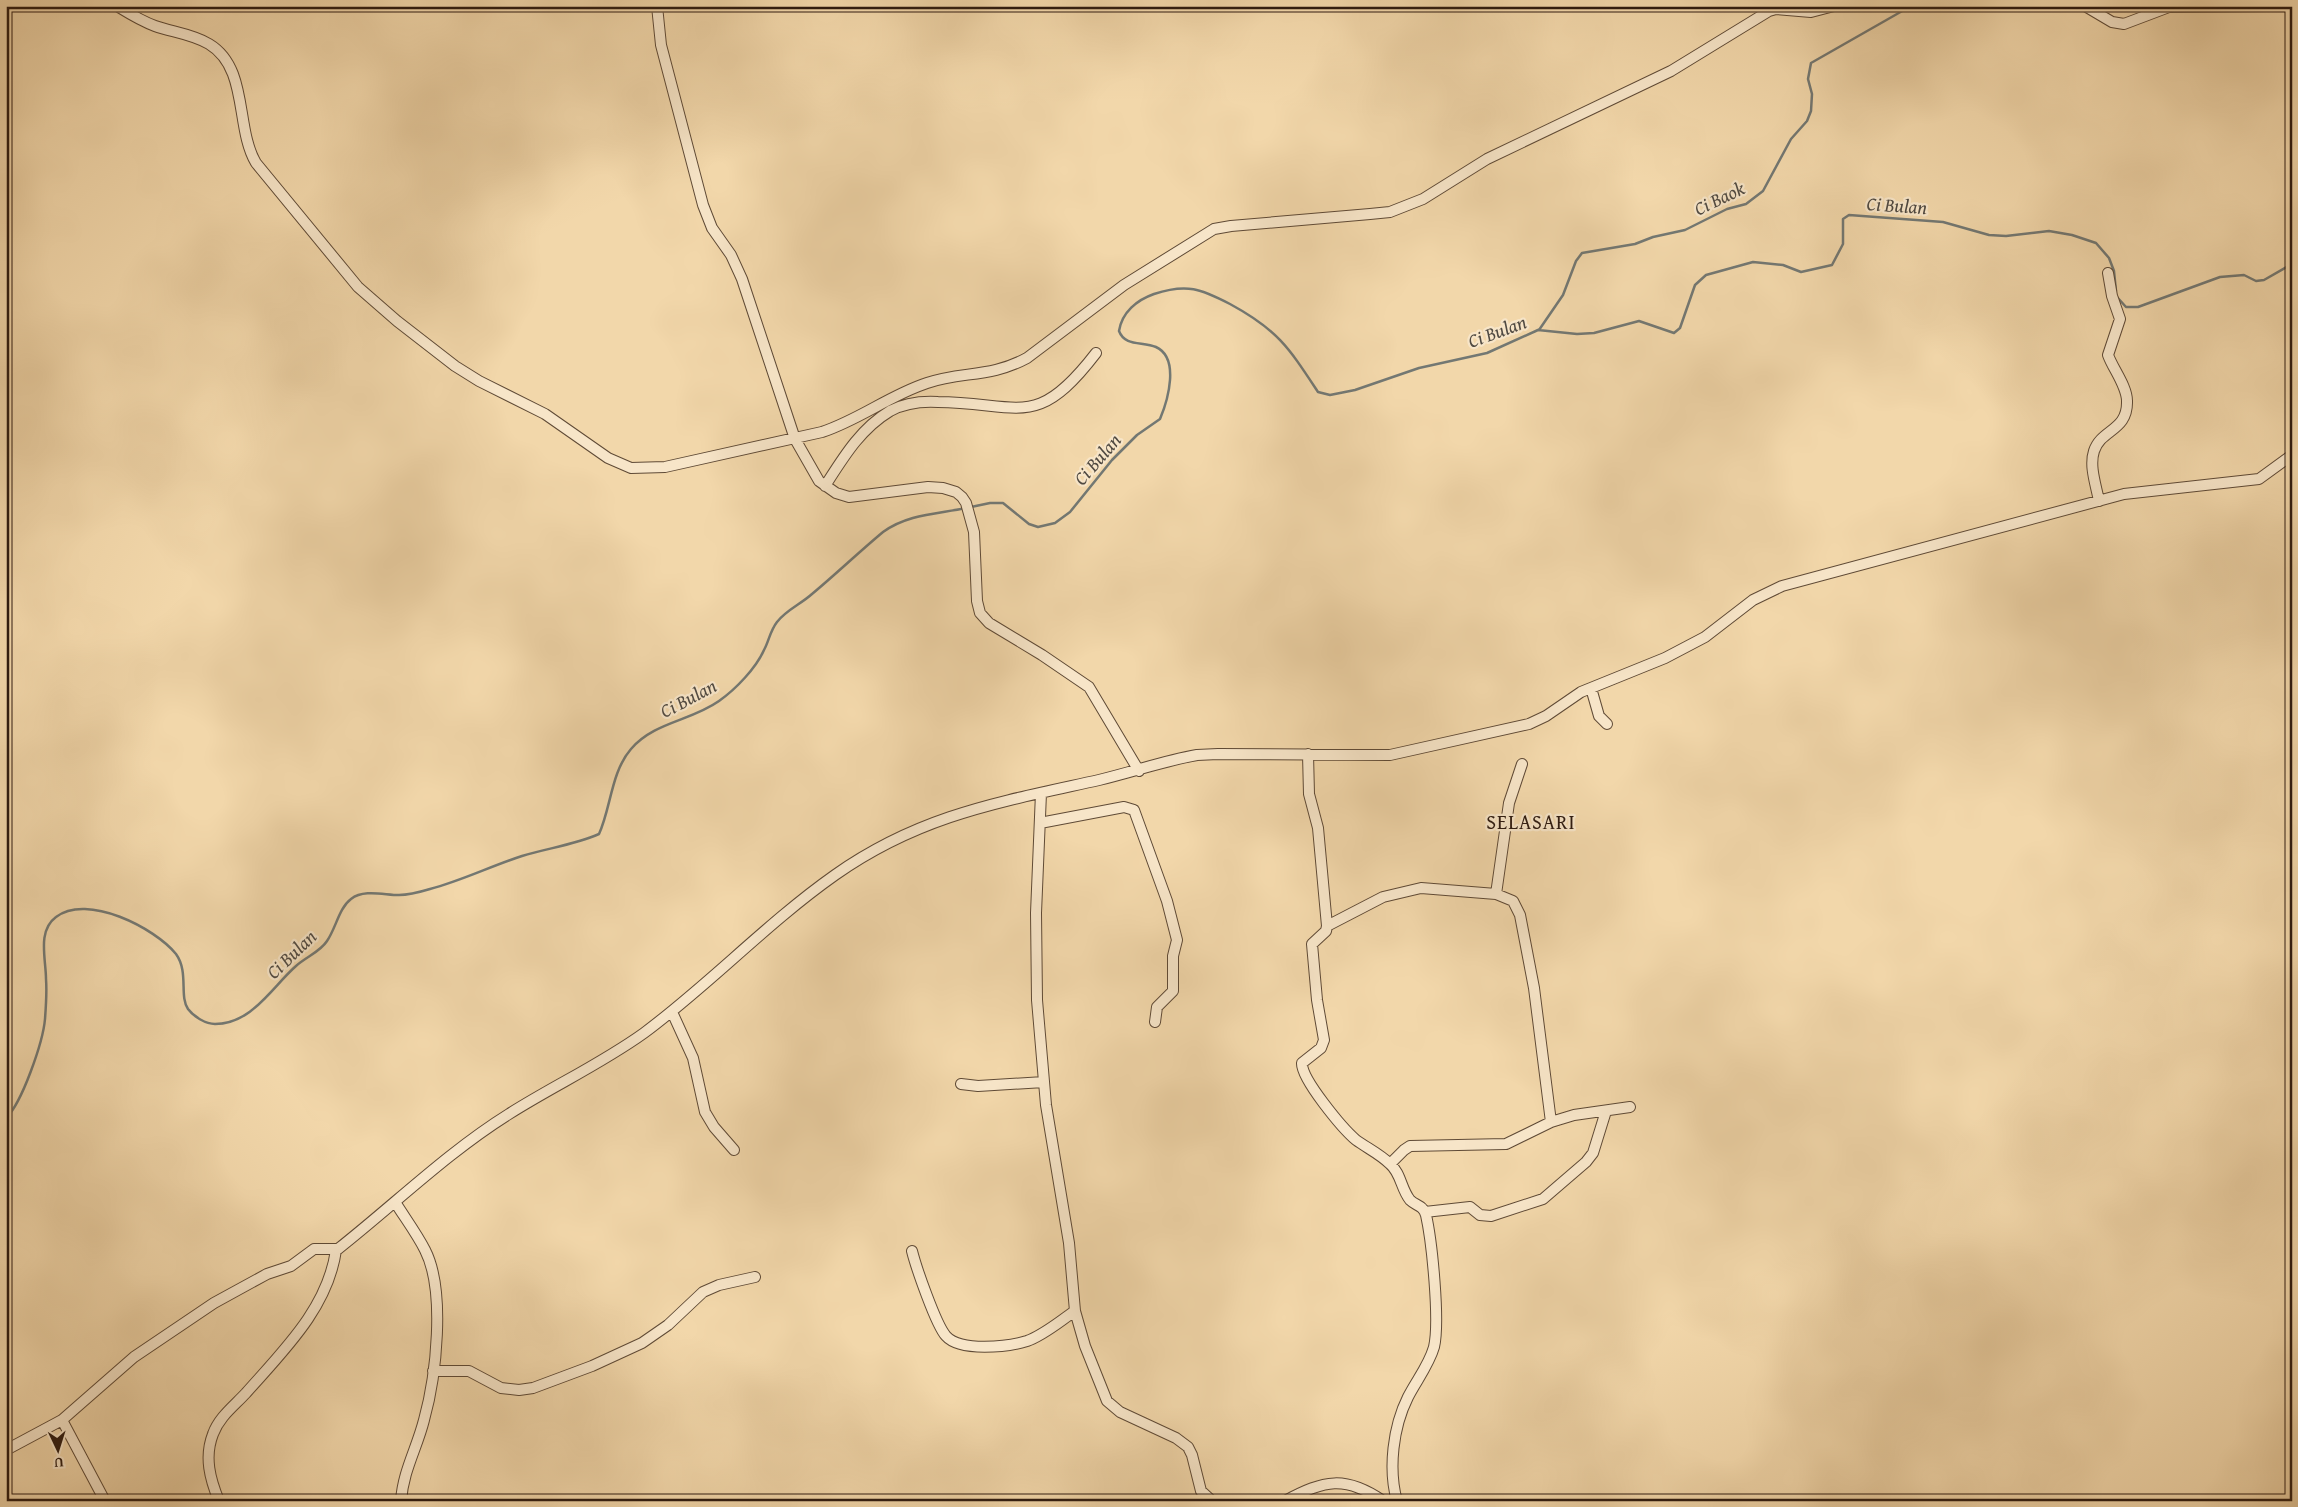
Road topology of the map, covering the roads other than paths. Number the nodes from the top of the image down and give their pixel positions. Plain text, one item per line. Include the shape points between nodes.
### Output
1 (117, 6) edge
2 (657, 6) edge
3 (1834, 6) edge
4 (2084, 6) edge
5 (2268, 6) edge
6 (1776, 8) edge
7 (2108, 273) dead end
8 (1096, 353) dead end
9 (795, 439) junction
10 (2292, 455) edge
11 (825, 486) junction
12 (2098, 501) junction
13 (1591, 688) junction
14 (1607, 724) dead end
15 (1308, 754) junction
16 (1522, 764) dead end
17 (1139, 771) junction
18 (1041, 793) junction
19 (1040, 823) junction
20 (1496, 894) junction
21 (1327, 926) junction
22 (672, 1012) junction
23 (1155, 1022) dead end
24 (1044, 1082) junction
25 (961, 1084) dead end
26 (1630, 1107) dead end
27 (1606, 1111) junction
28 (1550, 1122) junction
29 (734, 1150) dead end
30 (1390, 1164) junction
31 (395, 1202) junction
32 (1425, 1212) junction
33 (336, 1250) junction
34 (912, 1251) dead end
35 (755, 1277) dead end
36 (1075, 1311) junction
37 (432, 1371) junction
38 (62, 1420) junction
39 (6, 1450) edge
40 (105, 1501) edge
41 (219, 1501) edge
42 (402, 1501) edge
43 (1212, 1501) edge
44 (1285, 1501) edge
45 (1383, 1501) edge
46 (1397, 1501) edge

1 - 9 street via 144,22 203,41 222,55 234,82 246,144 256,163 358,287 426,345 467,374 545,414 608,458 630,468 665,468
2 - 9 street via 661,45 703,205 712,228 731,255 742,279
3 - 6 street via 1811,12
4 - 5 street via 2112,22 2124,24 2169,7
6 - 9 street via 1671,71 1495,155 1407,206 1390,212 1214,229 1124,285 1027,358 985,374 927,382 838,426
7 - 12 street via 2120,319 2108,355 2127,404 2122,422 2098,443 2094,451 2092,461
8 - 11 street via 1063,391 1035,406 1012,409 959,402 905,404 861,434
9 - 11 street via 810,468
10 - 12 street via 2259,478 2143,491
11 - 17 street via 840,496 849,497 928,487 956,492 966,503 974,532 980,613 999,630 1089,687
12 - 13 street via 1782,586 1753,600 1705,637 1665,658
13 - 14 street via 1599,716
13 - 15 street via 1529,724 1427,748 1382,756
15 - 17 street via 1208,754
15 - 21 street via 1309,794 1318,828
16 - 20 street via 1509,803
17 - 18 street
18 - 19 street
18 - 22 street via 950,816 904,834 860,858 787,912
19 - 23 street via 1124,807 1134,810 1167,901 1177,940 1172,956 1175,984 1173,991 1157,1007
19 - 24 street via 1036,972
20 - 21 street via 1436,888 1404,890 1383,897
20 - 28 street via 1512,901 1520,915 1534,988
21 - 30 street via 1312,944 1324,1040 1321,1048 1306,1059 1302,1068 1347,1131
22 - 29 street via 693,1058 705,1112
22 - 31 street via 612,1054 509,1114
24 - 25 street
24 - 36 street via 1073,1273
26 - 27 street
27 - 28 street
27 - 32 street via 1593,1153 1543,1199 1492,1216 1480,1215 1467,1206
28 - 30 street via 1506,1144 1410,1146
30 - 32 street via 1410,1200
31 - 33 street
31 - 37 street via 426,1251 436,1281 438,1311
32 - 46 street via 1430,1236 1436,1336 1429,1359 1408,1395 1400,1418 1392,1472
33 - 38 street via 314,1249 292,1266 267,1274 214,1303 134,1357
33 - 41 street via 321,1296 309,1318 224,1415 213,1434 208,1467
34 - 36 street via 942,1331 951,1341 987,1347 1027,1341
35 - 37 street via 718,1285 703,1292 668,1325 642,1343 533,1388 501,1388 469,1371
36 - 43 street via 1107,1401 1120,1412 1188,1446 1201,1491
37 - 42 street via 425,1418 407,1465
38 - 39 street
38 - 40 street
44 - 45 street via 1326,1484 1348,1483 1366,1489

